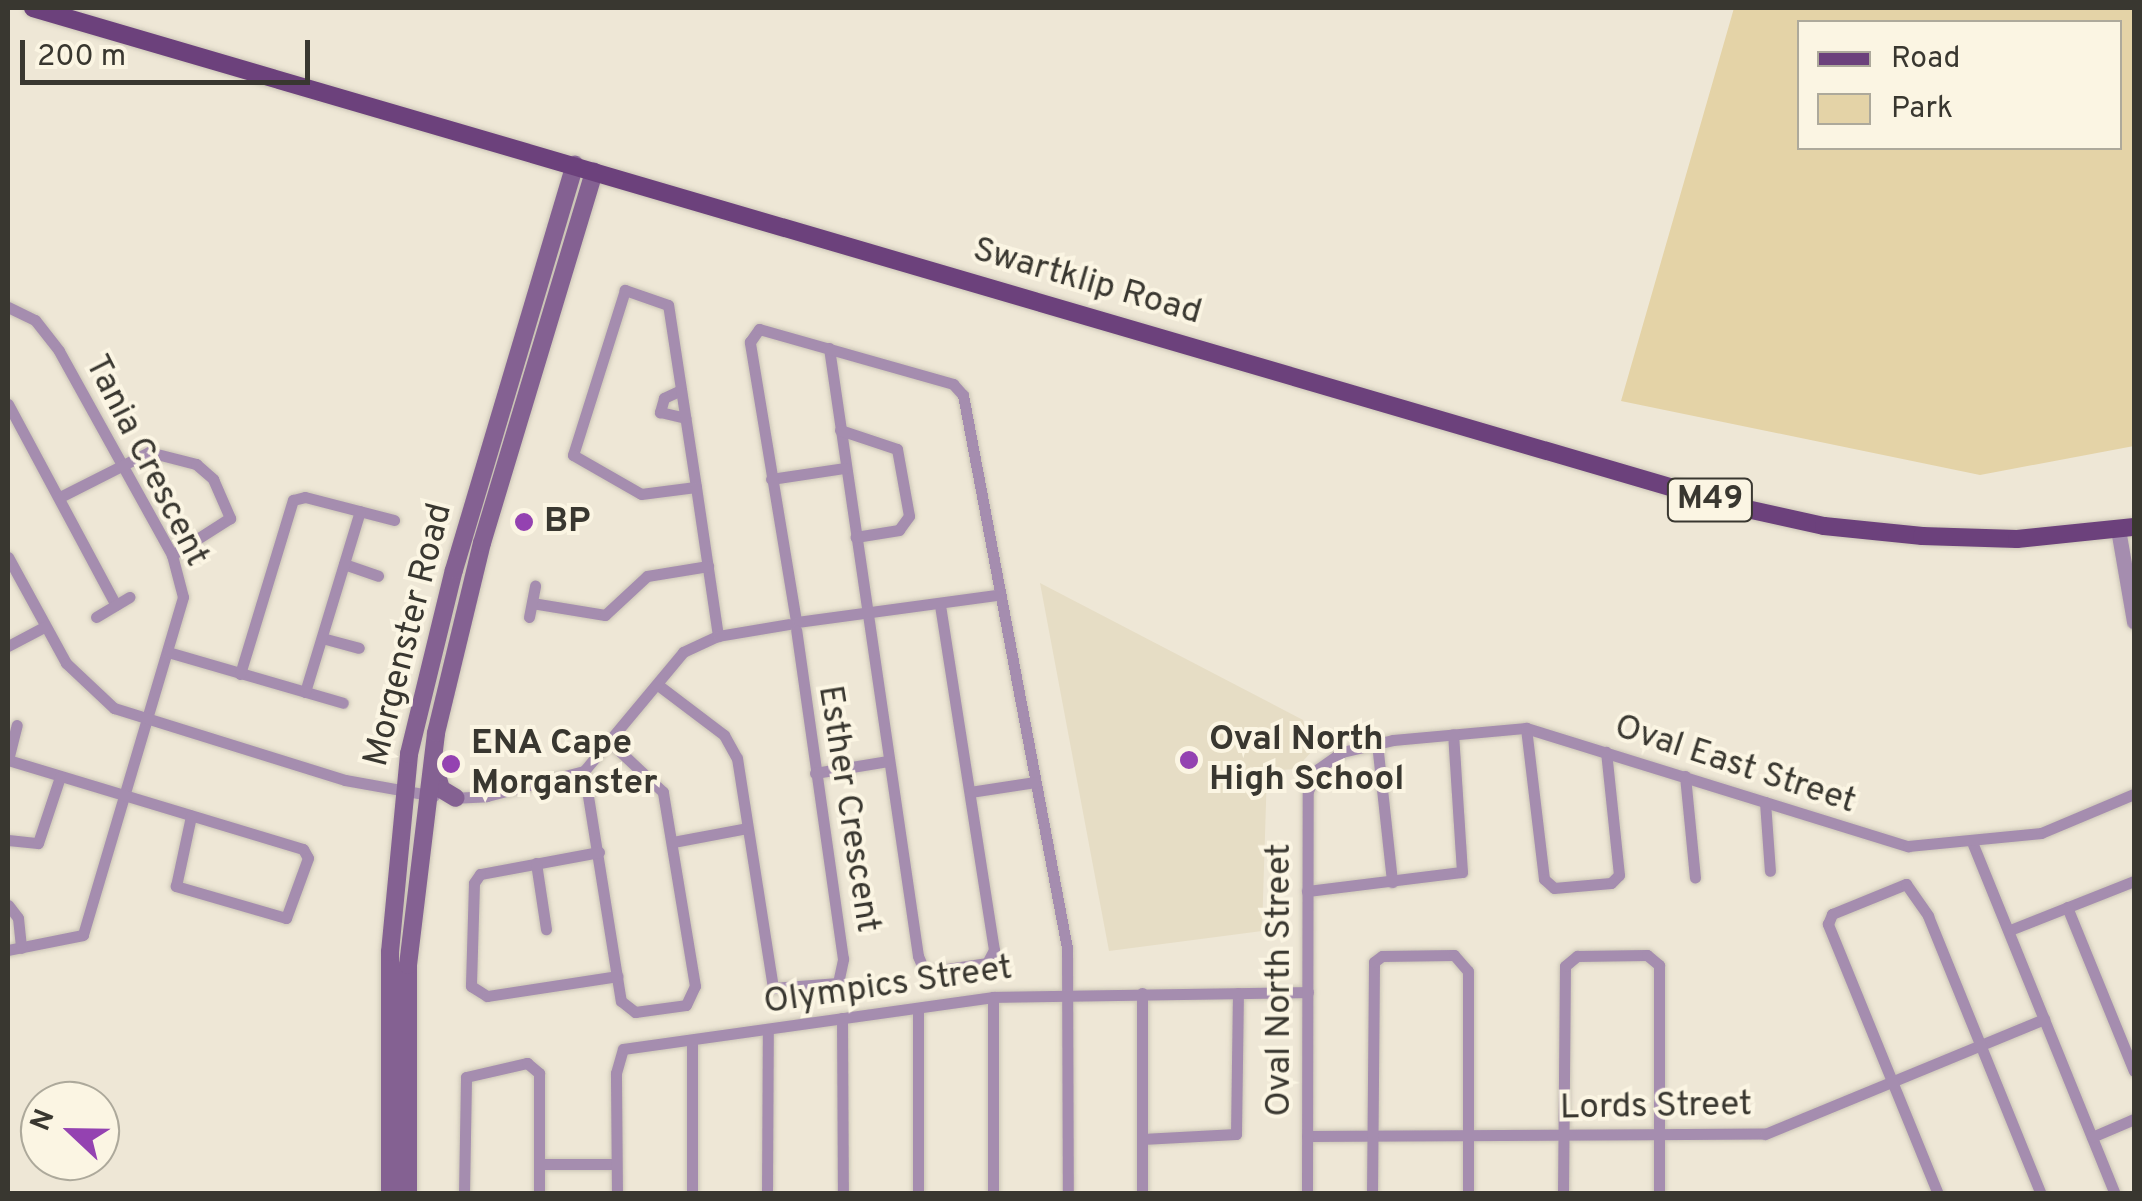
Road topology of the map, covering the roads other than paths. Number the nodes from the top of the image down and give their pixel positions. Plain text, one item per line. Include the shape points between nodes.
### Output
1 (33, 8) edge
2 (575, 165) junction
3 (594, 170) junction
4 (8, 307) edge
5 (829, 348) junction
6 (681, 390) junction
7 (8, 404) edge
8 (685, 418) junction
9 (840, 430) junction
10 (121, 464) junction
11 (845, 468) junction
12 (771, 479) junction
13 (696, 487) junction
14 (60, 498) junction
15 (360, 510) junction
16 (394, 520) dead end
17 (2126, 528) edge
18 (856, 537) junction
19 (172, 555) junction
20 (8, 557) edge
21 (344, 564) junction
22 (708, 566) junction
23 (378, 576) dead end
24 (535, 586) dead end
25 (998, 595) junction
26 (130, 597) dead end
27 (532, 603) junction
28 (116, 605) junction
29 (940, 605) junction
30 (866, 615) junction
31 (96, 617) dead end
32 (530, 617) dead end
33 (2134, 622) edge
34 (793, 626) junction
35 (44, 627) junction
36 (718, 636) junction
37 (322, 638) junction
38 (8, 646) edge
39 (359, 648) dead end
40 (168, 652) junction
41 (240, 674) junction
42 (658, 685) junction
43 (306, 692) junction
44 (343, 704) dead end
45 (146, 722) junction
46 (17, 725) dead end
47 (1526, 728) junction
48 (436, 732) junction
49 (1453, 734) junction
50 (1377, 743) junction
51 (612, 744) junction
52 (1606, 752) junction
53 (8, 760) edge
54 (888, 761) junction
55 (1318, 769) joint
56 (584, 771) junction
57 (815, 772) junction
58 (1686, 776) junction
59 (60, 777) junction
60 (1035, 782) junction
61 (404, 791) junction
62 (970, 792) junction
63 (2134, 794) edge
64 (426, 795) junction
65 (124, 796) junction
66 (456, 798) junction
67 (1765, 802) junction
68 (191, 816) junction
69 (747, 828) junction
70 (8, 840) edge
71 (673, 842) junction
72 (1972, 842) junction
73 (599, 852) junction
74 (536, 863) junction
75 (1770, 871) dead end
76 (1695, 878) dead end
77 (2134, 881) edge
78 (1392, 882) junction
79 (1308, 890) junction
80 (8, 906) edge
81 (2067, 906) junction
82 (546, 929) dead end
83 (2010, 930) junction
84 (21, 948) junction
85 (8, 950) edge
86 (617, 976) junction
87 (1067, 992) junction
88 (1308, 992) junction
89 (1142, 993) junction
90 (1238, 993) junction
91 (993, 997) junction
92 (918, 1009) junction
93 (842, 1018) junction
94 (2044, 1020) junction
95 (768, 1030) junction
96 (692, 1040) junction
97 (1979, 1046) junction
98 (2134, 1070) edge
99 (1891, 1081) junction
100 (2134, 1119) edge
101 (1306, 1136) junction
102 (1371, 1136) junction
103 (1564, 1136) junction
104 (1659, 1136) junction
105 (1468, 1137) junction
106 (2092, 1137) junction
107 (1142, 1139) junction
108 (539, 1164) junction
109 (616, 1164) junction
110 (390, 1194) edge
111 (408, 1194) edge
112 (464, 1194) edge
113 (539, 1194) edge
114 (617, 1194) edge
115 (692, 1194) edge
116 (767, 1194) edge
117 (843, 1194) edge
118 (918, 1194) edge
119 (993, 1194) edge
120 (1068, 1194) edge
121 (1142, 1194) edge
122 (1307, 1194) edge
123 (1372, 1194) edge
124 (1468, 1194) edge
125 (1562, 1194) edge
126 (1659, 1194) edge
127 (1938, 1194) edge
128 (2041, 1194) edge
129 (2114, 1194) edge

1 - 2 main road, Swartklip Road / M49
2 - 3 main road, Swartklip Road / M49
2 - 61 main road, Morgenster Road via 450,586
3 - 17 main road, Swartklip Road / M49 via 1738,507 1824,526 1922,536 2017,539
3 - 48 main road, Morgenster Road via 482,543
4 - 10 street, Tania Crescent via 49,336
5 - 9 street
5 - 12 street, Esther Crescent via 765,329 752,338
5 - 25 street via 961,390
6 - 8 street
6 - 8 street via 659,407 664,417
6 - 13 street via 668,305 625,290 572,455 634,492
7 - 14 street
8 - 13 street
9 - 11 street
9 - 18 street via 897,449 908,516 899,530
10 - 14 street
10 - 19 street, Tania Crescent
10 - 19 street via 159,452 196,464 213,480 228,523
11 - 12 street
11 - 18 street
12 - 34 street, Esther Crescent
13 - 22 street
14 - 28 street
15 - 16 street
15 - 21 street
15 - 41 street via 293,500
17 - 33 street
18 - 30 street
19 - 40 street, Tania Crescent via 183,597
20 - 35 street
21 - 23 street
21 - 37 street
22 - 27 street via 647,576 610,614
22 - 36 street
24 - 27 street
25 - 29 street
25 - 60 street
26 - 28 street
27 - 32 street
28 - 31 street
29 - 30 street
29 - 62 street
30 - 34 street
30 - 54 street
34 - 36 street
34 - 57 street, Esther Crescent
35 - 38 street
35 - 45 street via 86,688
36 - 42 street via 683,652
37 - 39 street
37 - 43 street
40 - 41 street
40 - 45 street, Tania Crescent
41 - 43 street
42 - 51 street
42 - 69 street, Esther Crescent via 730,744
43 - 44 street
45 - 61 street
45 - 65 street, Tania Crescent
46 - 53 street
47 - 49 street, Oval East Street
47 - 52 street, Oval East Street
47 - 52 street via 1544,879 1554,888 1611,883 1619,875
48 - 64 main road, Morgenster Road
48 - 66 main road via 436,779
49 - 50 street, Oval East Street
49 - 78 street via 1466,868
50 - 55 street, Oval East Street via 1342,752
50 - 78 street
51 - 56 street
51 - 71 street via 661,786
52 - 58 street, Oval East Street
53 - 59 street
54 - 57 street
54 - 62 street via 918,956 928,970 984,964 993,955
55 - 79 street, Oval North Street via 1308,791
56 - 66 street
56 - 73 street
57 - 69 street, Esther Crescent via 843,959 838,983 772,988
58 - 67 street, Oval East Street
58 - 76 street
59 - 65 street
59 - 70 street via 38,844
60 - 62 street
60 - 87 street via 1067,948
61 - 64 street
61 - 110 main road, Morgenster Road via 390,952
63 - 72 street, Oval East Street via 2049,831
64 - 66 street
64 - 111 main road, Morgenster Road via 408,965
65 - 68 street
65 - 84 street, Tania Crescent via 83,935
67 - 72 street, Oval East Street via 1902,846
67 - 75 street
68 - 68 street via 176,886 286,918 306,852
69 - 71 street
71 - 86 street via 693,998 632,1011 621,1002
72 - 83 street
73 - 74 street
73 - 86 street
74 - 82 street
74 - 86 street via 486,871 474,883 472,990 487,996
77 - 81 street
78 - 79 street
79 - 88 street, Oval North Street
80 - 84 street via 18,918
81 - 83 street
81 - 98 street
83 - 94 street
84 - 85 street
87 - 89 street, Olympics Street
87 - 91 street, Olympics Street
87 - 120 street
88 - 90 street, Olympics Street
88 - 101 street, Oval North Street
89 - 90 street, Olympics Street
89 - 107 street
90 - 107 street via 1236,1134
91 - 92 street, Olympics Street
91 - 119 street
92 - 93 street, Olympics Street
92 - 118 street
93 - 95 street, Olympics Street
93 - 117 street
94 - 97 street, Lords Street
94 - 106 street
95 - 96 street, Olympics Street
95 - 116 street
96 - 109 street, Olympics Street via 618,1055
96 - 115 street
97 - 99 street, Lords Street
97 - 99 street via 1916,890 1896,887 1832,914 1828,924
97 - 128 street
99 - 104 street, Lords Street via 1765,1134
99 - 127 street
100 - 106 street
101 - 102 street, Lords Street
101 - 122 street, Oval North Street
102 - 105 street, Lords Street
102 - 105 street via 1374,962 1382,956 1454,955 1468,966
102 - 123 street
103 - 104 street, Lords Street
103 - 104 street via 1568,959 1647,955 1658,966
103 - 105 street, Lords Street
103 - 125 street
104 - 126 street
105 - 124 street
106 - 129 street
107 - 121 street
108 - 109 street
108 - 112 street via 537,1068 527,1063 471,1072 464,1083
108 - 113 street
109 - 114 street, Olympics Street

